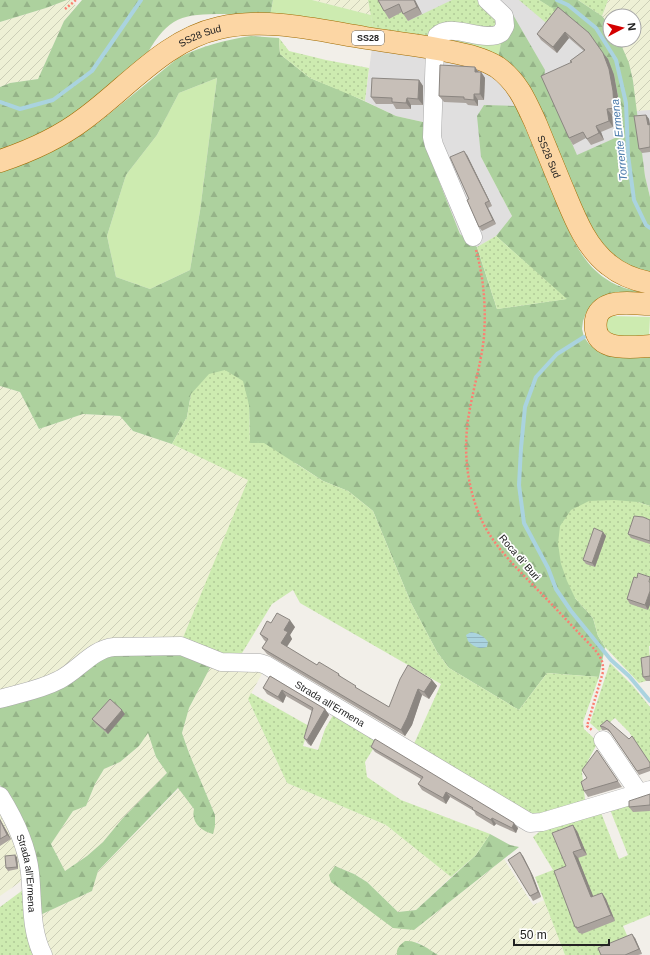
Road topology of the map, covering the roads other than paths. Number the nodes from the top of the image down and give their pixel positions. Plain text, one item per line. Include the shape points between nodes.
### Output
1 (487, 0) edge
2 (435, 49) junction
3 (0, 161) edge
4 (473, 237) road end
5 (650, 283) edge
6 (650, 304) edge
7 (650, 346) edge
8 (0, 699) edge
9 (603, 740) road end
10 (645, 792) edge
11 (0, 796) edge
12 (42, 955) edge

1 - 2 street via 504,16 505,26 501,33 493,36 442,32 437,36
2 - 3 main road, SS28 Sud / SS28 via 290,25 249,24 219,28 193,35 173,46 99,108 64,133
2 - 4 street via 432,137
2 - 5 main road, SS28 Sud / SS28 via 476,57 496,67 515,83 592,248 617,271
6 - 7 main road via 617,303 607,306 600,311 595,326 600,340 612,345
8 - 10 street, Strada all'Ermena via 54,683 96,653 109,647 181,646 221,662 266,665 530,823 542,822
9 - 10 street
11 - 12 street, Strada all'Ermena via 16,823 26,853 35,933

